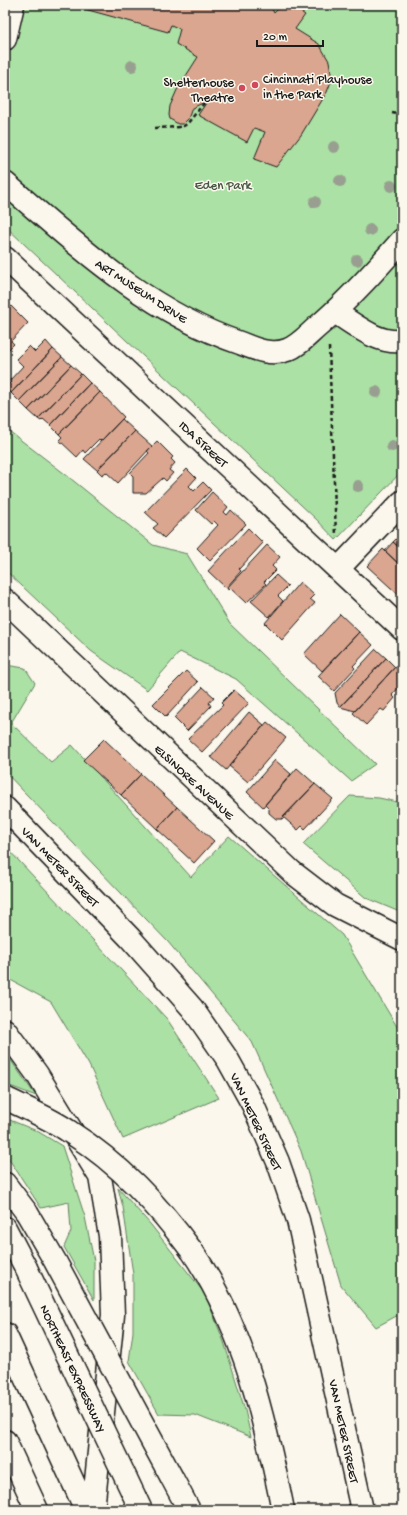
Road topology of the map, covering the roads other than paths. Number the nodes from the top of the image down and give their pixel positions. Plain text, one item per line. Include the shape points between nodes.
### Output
1 (13, 5) edge
2 (5, 39) edge
3 (5, 182) edge
4 (402, 240) edge
5 (5, 258) edge
6 (329, 318) junction
7 (402, 341) edge
8 (402, 502) edge
9 (338, 569) junction
10 (5, 600) edge
11 (402, 629) edge
12 (5, 808) edge
13 (402, 939) edge
14 (5, 1030) edge
15 (5, 1098) edge
16 (5, 1184) edge
17 (5, 1228) edge
18 (9, 1342) edge
19 (5, 1441) edge
20 (37, 1510) edge
21 (86, 1510) edge
22 (93, 1510) edge
23 (141, 1510) edge
24 (189, 1510) edge
25 (283, 1510) edge
26 (362, 1510) edge

1 - 2 main road
3 - 6 main road, ART MUSEUM DRIVE via 69,239 117,277 178,316 223,338 261,350 280,352 297,345
4 - 6 main road, ART MUSEUM DRIVE
5 - 9 main road, IDA STREET
6 - 7 main road via 384,340
8 - 9 main road
9 - 11 main road, IDA STREET
10 - 13 main road, ELSINORE AVENUE via 292,872 335,905
12 - 26 main road, VAN METER STREET via 130,938 192,1008 228,1060 253,1105 278,1162 298,1220
14 - 22 main road via 37,1074 100,1177 110,1236 113,1316
15 - 25 main road, bridge via 70,1132 128,1176 164,1213 207,1273 231,1323 252,1380 271,1448
16 - 24 main road, bridge via 27,1213 55,1261
17 - 23 main road, NORTHEAST EXPRESSWAY, bridge
18 - 21 main road
19 - 20 main road

